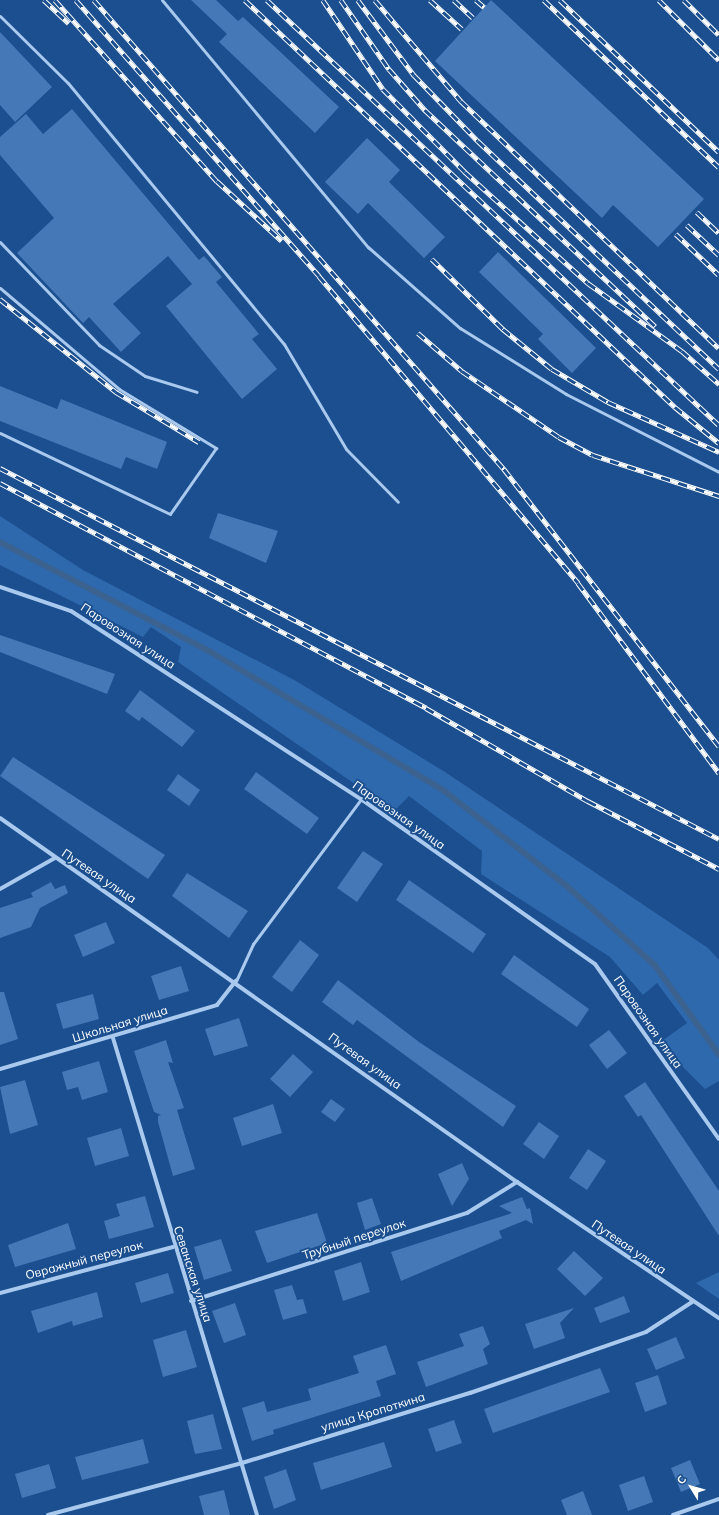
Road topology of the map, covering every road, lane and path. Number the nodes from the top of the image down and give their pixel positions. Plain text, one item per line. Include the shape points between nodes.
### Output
1 (162, 0) edge
2 (0, 16) edge
3 (0, 242) edge
4 (0, 288) edge
5 (197, 392) dead end
6 (0, 433) edge
7 (719, 472) edge
8 (398, 502) dead end
9 (0, 587) edge
10 (361, 799) junction
11 (0, 818) edge
12 (55, 858) junction
13 (0, 889) edge
14 (236, 981) junction
15 (113, 1038) junction
16 (0, 1069) edge
17 (719, 1139) edge
18 (517, 1182) junction
19 (173, 1247) junction
20 (0, 1293) edge
21 (191, 1302) junction
22 (692, 1302) junction
23 (719, 1318) edge
24 (242, 1463) junction
25 (719, 1499) edge
26 (48, 1515) edge
27 (257, 1515) edge
28 (673, 1515) edge

1 - 7 lane via 368,247 460,328 566,394
2 - 8 lane via 68,83 284,344 346,449
3 - 5 lane via 98,345 145,376
4 - 6 lane via 119,389 216,448 170,514
9 - 10 street, Паровозная улица via 71,611
10 - 14 lane via 253,944
10 - 17 street, Паровозная улица via 595,964
11 - 12 street, Путевая улица
12 - 13 street
12 - 14 street, Путевая улица
14 - 15 street, Школьная улица via 216,1005
14 - 18 street, Путевая улица
15 - 16 street, Школьная улица
15 - 19 street, Севанская улица
18 - 21 street, Трубный переулок via 467,1213
18 - 22 street, Путевая улица
19 - 20 street, Овражный переулок
19 - 21 street, Севанская улица
21 - 24 street, Севанская улица
22 - 23 street, Путевая улица
22 - 24 street, улица Кропоткина via 638,1335 470,1393
24 - 26 street, улица Кропоткина
24 - 27 street, Севанская улица
25 - 28 street

